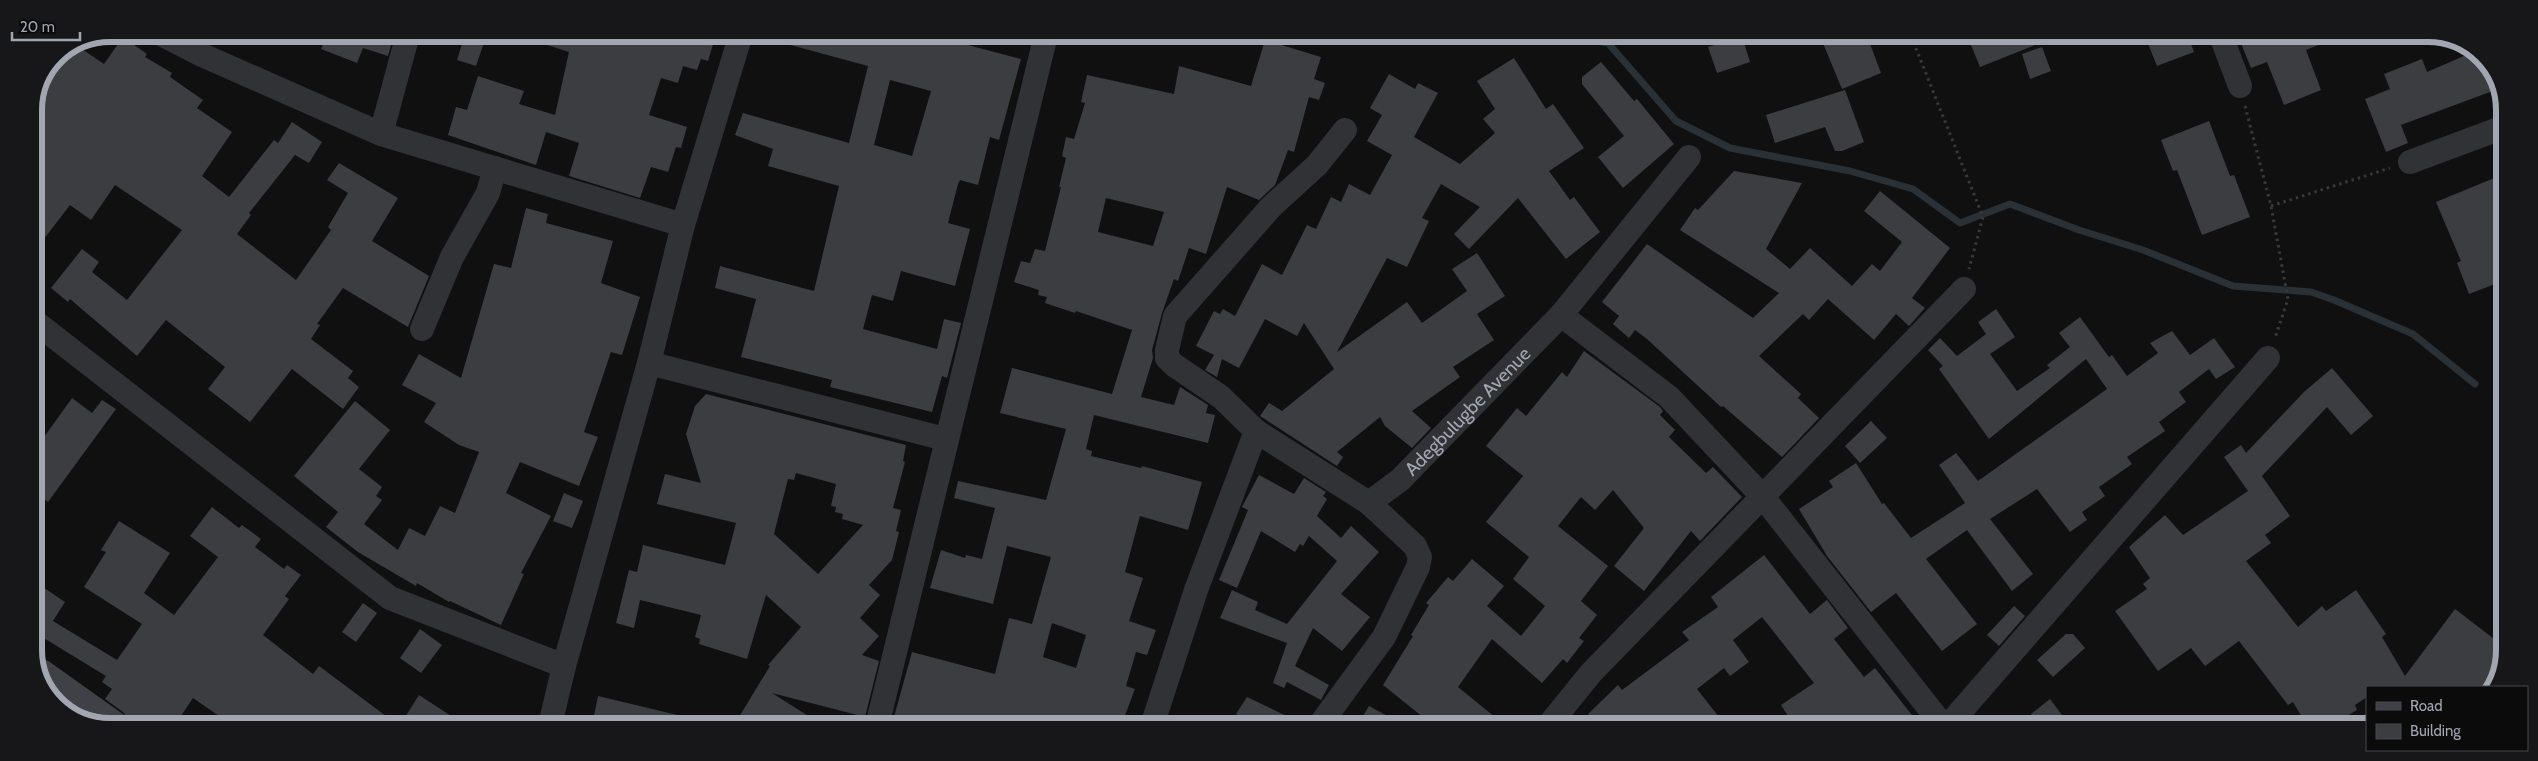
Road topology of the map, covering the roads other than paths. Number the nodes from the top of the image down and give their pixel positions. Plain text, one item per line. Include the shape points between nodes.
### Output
1 (177, 42) edge
2 (406, 42) edge
3 (739, 42) edge
4 (1044, 42) edge
5 (2223, 42) edge
6 (2240, 86) road end
7 (1345, 130) dead end
8 (2495, 130) edge
9 (381, 134) junction
10 (1689, 157) dead end
11 (2410, 162) road end
12 (495, 168) junction
13 (683, 225) junction
14 (1964, 289) road end
15 (1561, 314) junction
16 (42, 328) edge
17 (422, 329) dead end
18 (2268, 358) road end
19 (649, 363) junction
20 (1256, 432) junction
21 (945, 439) junction
22 (1763, 497) junction
23 (1369, 503) junction
24 (564, 666) junction
25 (49, 679) edge
26 (104, 718) edge
27 (552, 718) edge
28 (879, 718) edge
29 (1155, 718) edge
30 (1325, 718) edge
31 (1554, 718) edge
32 (1939, 718) edge
33 (1954, 718) edge

1 - 9 street
2 - 9 street
3 - 13 street
4 - 21 street
5 - 6 street
7 - 20 street via 1318,164 1271,208 1174,316 1167,358 1222,397
8 - 11 street
9 - 12 street
10 - 15 street, Adegbulugbe Avenue
12 - 13 street
12 - 17 street via 488,193 452,256
13 - 19 street
14 - 22 street
15 - 22 street via 1669,397
15 - 23 street, Adegbulugbe Avenue via 1400,480
16 - 24 street via 390,598
18 - 33 street
19 - 21 street
19 - 24 street
20 - 23 street
20 - 29 street via 1196,590
21 - 28 street
22 - 31 street via 1591,673
22 - 32 street
23 - 30 street via 1415,546 1420,557 1418,567 1384,637
24 - 27 street
25 - 26 street

